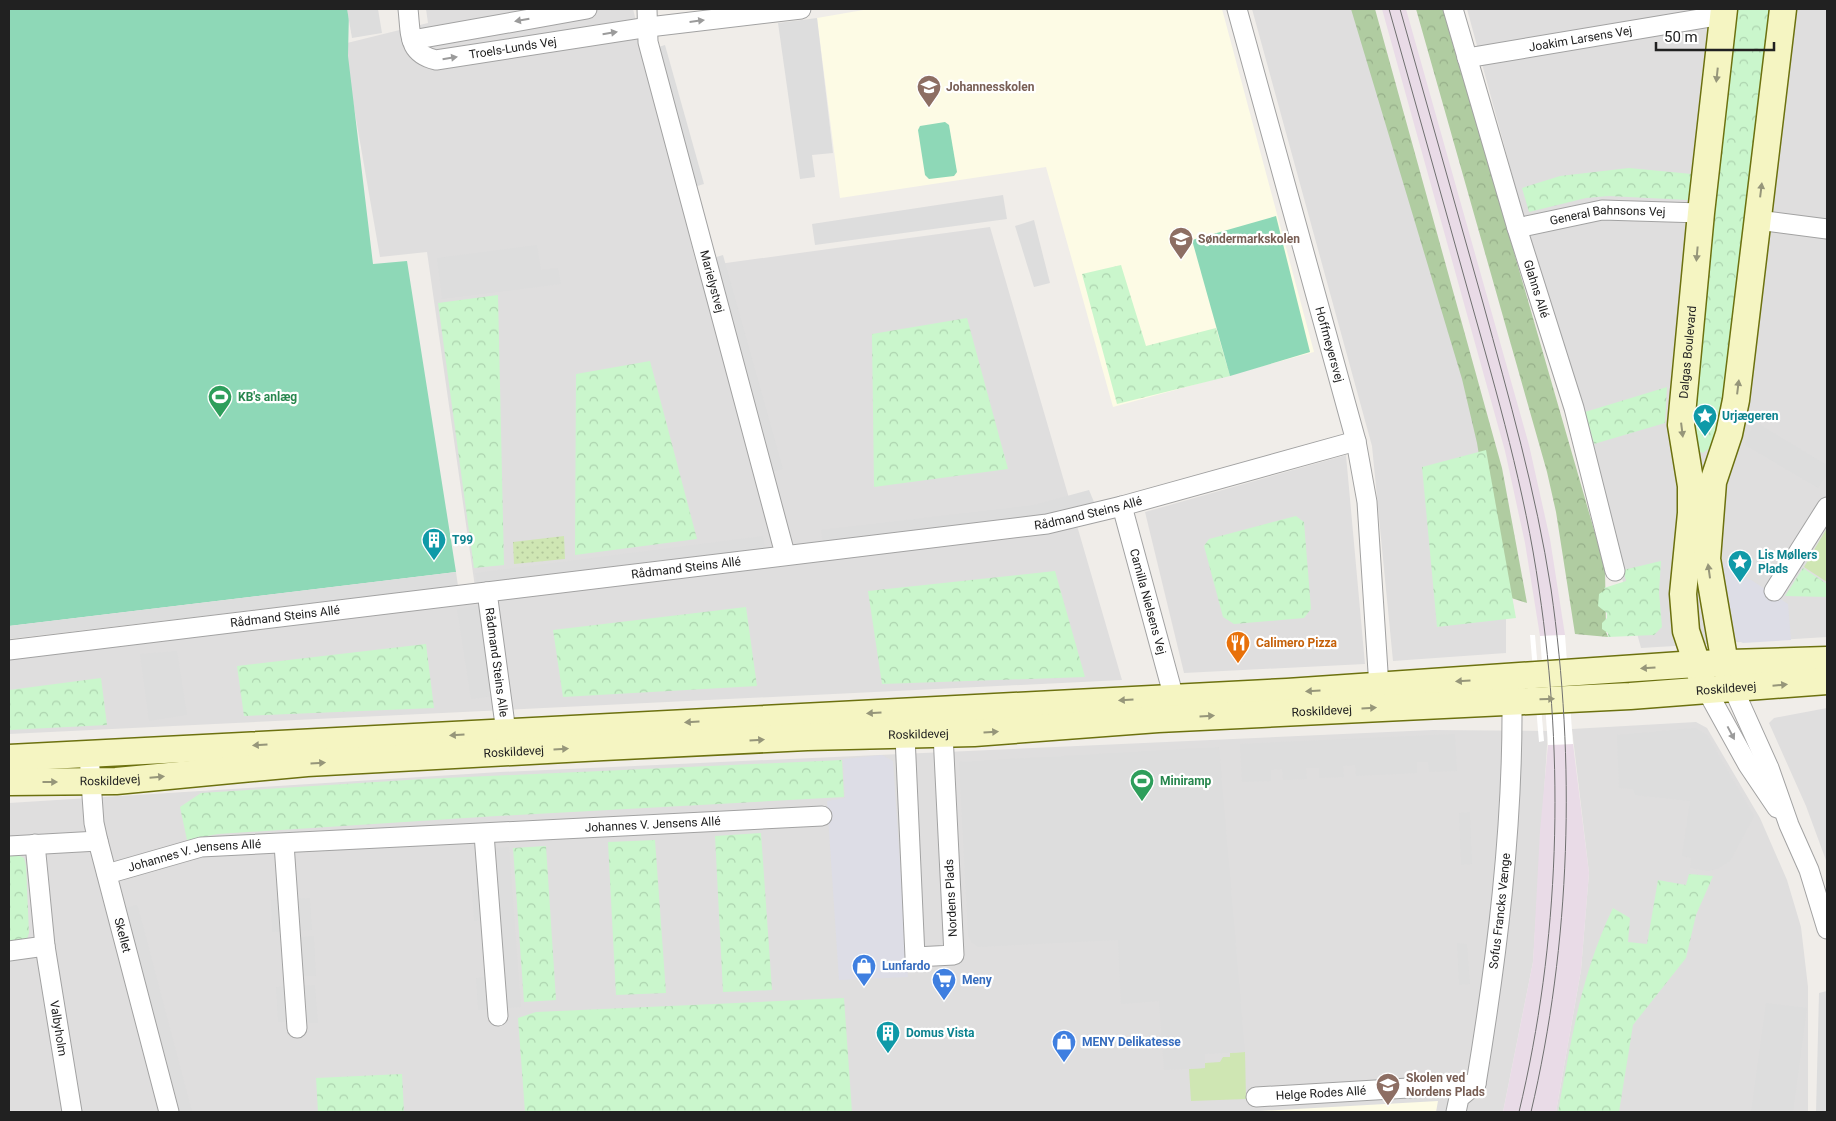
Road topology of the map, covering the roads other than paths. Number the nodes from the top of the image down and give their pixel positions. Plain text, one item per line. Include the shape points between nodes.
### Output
1 (408, 9) edge
2 (588, 9) edge
3 (801, 9) edge
4 (1237, 9) edge
5 (1453, 9) edge
6 (1783, 9) edge
7 (1724, 12) edge
8 (648, 18) edge
9 (412, 40) junction
10 (1467, 58) junction
11 (1701, 213) junction
12 (1758, 220) junction
13 (1517, 228) junction
14 (1827, 229) edge
15 (1356, 441) junction
16 (1122, 506) junction
17 (1827, 507) edge
18 (785, 554) junction
19 (1615, 571) dead end
20 (1774, 591) dead end
21 (487, 592) junction
22 (9, 650) edge
23 (1827, 660) edge
24 (1696, 664) junction
25 (1725, 664) junction
26 (1827, 680) edge
27 (1379, 687) junction
28 (1512, 689) junction
29 (1720, 689) junction
30 (1174, 698) junction
31 (923, 711) junction
32 (506, 732) junction
33 (943, 734) junction
34 (905, 736) junction
35 (89, 754) junction
36 (9, 758) edge
37 (9, 782) edge
38 (90, 782) junction
39 (822, 816) dead end
40 (1790, 825) junction
41 (484, 834) junction
42 (98, 841) junction
43 (35, 844) junction
44 (284, 844) junction
45 (9, 846) edge
46 (107, 874) junction
47 (1823, 898) edge
48 (1827, 929) edge
49 (44, 946) junction
50 (9, 951) edge
51 (498, 1016) dead end
52 (298, 1028) dead end
53 (1476, 1084) junction
54 (1256, 1097) dead end
55 (72, 1112) edge
56 (169, 1112) edge
57 (1456, 1112) edge

1 - 9 street
2 -> 9 street, Troels-Lunds Vej
8 -> 3 street, Troels-Lunds Vej
4 - 15 street, Hoffmeyersvej
5 - 10 street, Glahns Allé
12 -> 6 street
7 - 10 street, Joakim Larsens Vej
7 -> 11 street, Dalgas Boulevard
9 -> 8 street, Troels-Lunds Vej via 415,50 423,57 436,60
8 - 18 street, Marielystvej via 648,42
10 - 13 street, Glahns Allé
11 - 13 street, General Bahnsons Vej via 1602,210
11 -> 24 street, Dalgas Boulevard via 1681,425 1692,513 1683,594 1686,631
12 - 14 street
25 -> 12 street via 1708,558 1714,482 1736,400
13 - 19 street, Glahns Allé via 1574,408
15 - 16 street, Rådmand Steins Allé
15 - 27 street, Hoffmeyersvej via 1367,502
16 - 18 street, Rådmand Steins Allé via 1047,524
16 - 30 street, Camilla Nielsens Vej
17 - 20 street
18 - 21 street, Rådmand Steins Allé
21 - 22 street, Rådmand Steins Allé
21 - 32 street, Rådmand Steins Alle
23 - 25 street, Roskildevej
24 - 25 street, Roskildevej
24 -> 28 street, Roskildevej
24 - 29 street, Dalgas Boulevard
25 - 29 street
29 -> 26 street, Roskildevej
28 -> 27 street, Roskildevej
27 -> 30 street, Roskildevej
28 -> 29 street, Roskildevej
33 -> 28 street, Roskildevej
28 - 53 street, Sofus Francks Vænge via 1505,867 1490,1000
29 - 40 street via 1769,768
29 -> 40 street via 1748,765
30 -> 31 street, Roskildevej
31 -> 32 street, Roskildevej
31 - 33 street
31 - 34 street
32 -> 35 street, Roskildevej
33 - 34 street, Roskildevej
33 - 34 street, Nordens Plads via 954,955 915,957
38 -> 34 street, Roskildevej via 307,763 807,737
35 - 36 street, Roskildevej
35 - 38 street, Skellet
37 -> 38 street, Roskildevej
38 - 42 street, Skellet
39 - 41 street, Johannes V. Jensens Allé
40 - 47 street
41 - 44 street, Johannes V. Jensens Allé
41 - 51 street
42 - 43 street
42 - 46 street, Skellet
43 - 45 street
43 - 49 street, Valbyholm
44 - 46 street, Johannes V. Jensens Allé via 201,847
44 - 52 street
46 - 56 street, Skellet
47 - 48 street
49 - 50 street
49 - 55 street, Valbyholm
53 - 54 street, Helge Rodes Allé
53 - 57 street via 1459,1098

